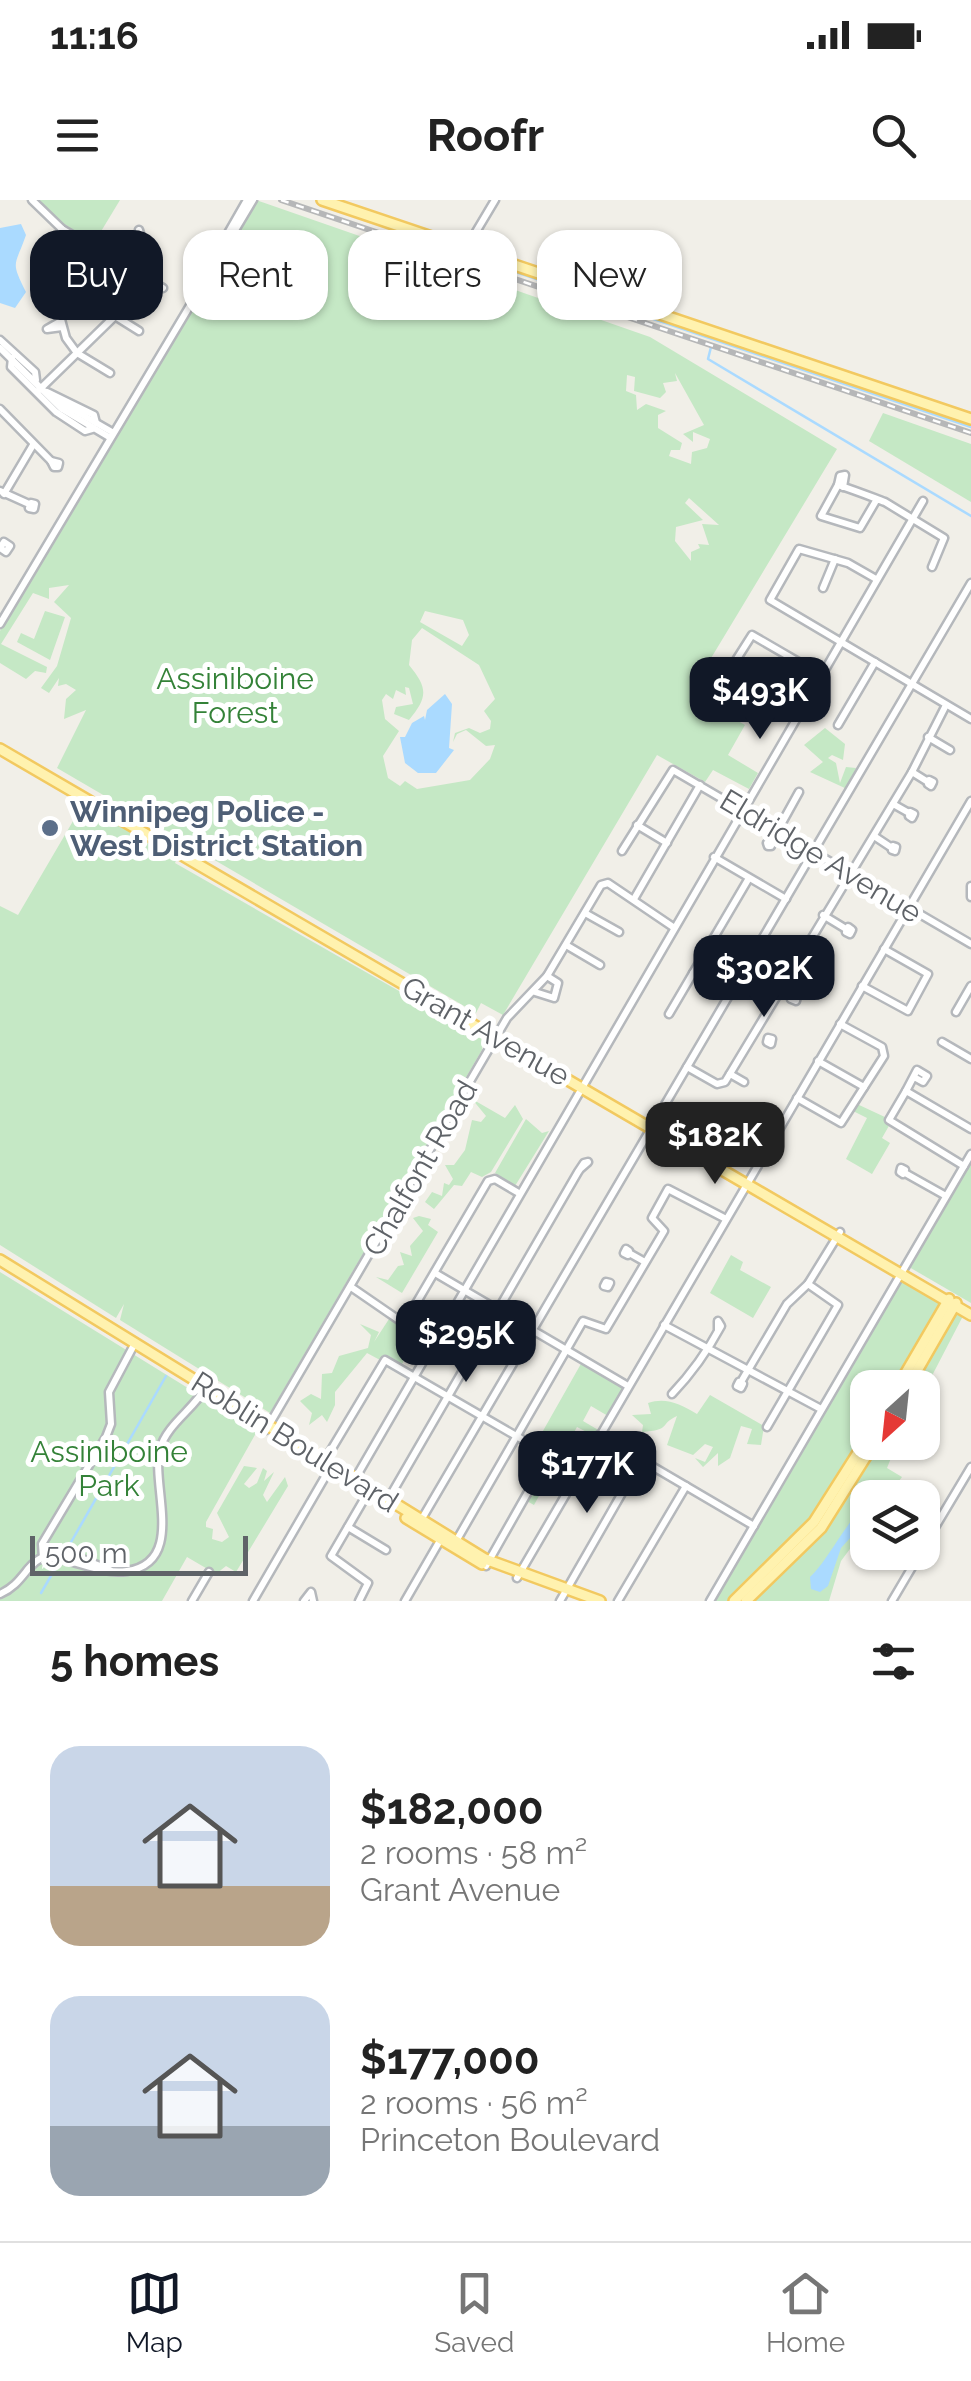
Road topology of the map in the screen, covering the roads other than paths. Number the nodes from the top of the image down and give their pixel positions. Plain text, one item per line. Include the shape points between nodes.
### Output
1 (32, 200) edge
2 (250, 200) edge
3 (322, 200) edge
4 (335, 200) edge
5 (495, 200) edge
6 (366, 213) junction
7 (62, 229) edge
8 (415, 230) edge
9 (478, 230) edge
10 (517, 265) edge
11 (61, 320) edge
12 (110, 320) edge
13 (121, 320) edge
14 (139, 330) dead end
15 (0, 340) edge
16 (78, 353) junction
17 (4, 354) edge
18 (110, 372) dead end
19 (41, 389) junction
20 (0, 409) edge
21 (121, 418) junction
22 (971, 419) edge
23 (97, 427) junction
24 (111, 435) junction
25 (33, 445) junction
26 (104, 447) junction
27 (51, 460) dead end
28 (2, 493) edge
29 (877, 499) junction
30 (923, 501) dead end
31 (29, 504) dead end
32 (912, 518) junction
33 (836, 560) junction
34 (932, 567) dead end
35 (876, 580) junction
36 (971, 584) edge
37 (823, 588) dead end
38 (968, 595) edge
39 (0, 624) edge
40 (840, 642) junction
41 (875, 662) junction
42 (821, 674) junction
43 (912, 684) junction
44 (946, 704) junction
45 (802, 706) junction
46 (971, 719) edge
47 (838, 725) dead end
48 (928, 738) junction
49 (0, 746) edge
50 (950, 750) dead end
51 (912, 772) junction
52 (928, 782) dead end
53 (700, 785) junction
54 (799, 792) dead end
55 (971, 801) edge
56 (892, 804) junction
57 (742, 809) junction
58 (909, 814) dead end
59 (637, 826) junction
60 (777, 830) junction
61 (874, 836) junction
62 (772, 839) dead end
63 (666, 843) junction
64 (892, 848) dead end
65 (622, 851) dead end
66 (814, 851) junction
67 (714, 857) junction
68 (848, 872) junction
69 (749, 878) junction
70 (971, 886) edge
71 (971, 898) edge
72 (634, 899) junction
73 (786, 899) junction
74 (908, 908) junction
75 (585, 913) junction
76 (823, 916) junction
77 (673, 927) junction
78 (846, 929) dead end
79 (620, 932) dead end
80 (971, 944) edge
81 (566, 945) junction
82 (884, 949) junction
83 (801, 952) junction
84 (814, 960) dead end
85 (600, 964) dead end
86 (693, 973) junction
87 (547, 976) junction
88 (862, 986) junction
89 (780, 989) junction
90 (536, 992) junction
91 (970, 992) edge
92 (730, 995) junction
93 (792, 996) dead end
94 (956, 1012) dead end
95 (669, 1014) dead end
96 (840, 1024) junction
97 (754, 1032) junction
98 (498, 1034) junction
99 (767, 1039) dead end
100 (942, 1042) dead end
101 (971, 1058) edge
102 (818, 1060) junction
103 (687, 1067) junction
104 (730, 1074) junction
105 (914, 1077) dead end
106 (744, 1082) dead end
107 (582, 1083) junction
108 (864, 1087) junction
109 (906, 1091) junction
110 (796, 1098) junction
111 (653, 1125) junction
112 (971, 1129) edge
113 (971, 1154) edge
114 (964, 1166) junction
115 (580, 1169) dead end
116 (905, 1172) dead end
117 (748, 1180) junction
118 (517, 1192) junction
119 (946, 1196) junction
120 (726, 1219) junction
121 (839, 1234) junction
122 (630, 1253) dead end
123 (645, 1262) junction
124 (0, 1263) edge
125 (902, 1272) junction
126 (434, 1273) junction
127 (808, 1284) junction
128 (610, 1286) dead end
129 (351, 1287) junction
130 (924, 1288) junction
131 (465, 1291) junction
132 (626, 1295) junction
133 (952, 1301) junction
134 (499, 1310) junction
135 (971, 1314) edge
136 (664, 1325) junction
137 (534, 1330) junction
138 (718, 1331) dead end
139 (934, 1331) junction
140 (134, 1345) junction
141 (566, 1350) junction
142 (708, 1350) junction
143 (751, 1369) junction
144 (908, 1370) edge
145 (916, 1370) edge
146 (414, 1376) junction
147 (741, 1382) dead end
148 (628, 1386) junction
149 (202, 1388) junction
150 (789, 1391) junction
151 (672, 1394) dead end
152 (448, 1397) junction
153 (821, 1410) junction
154 (483, 1416) junction
155 (768, 1427) dead end
156 (267, 1428) junction
157 (599, 1435) junction
158 (516, 1436) junction
159 (641, 1460) junction
160 (853, 1460) edge
161 (864, 1460) edge
162 (325, 1465) junction
163 (971, 1466) edge
164 (353, 1482) junction
165 (686, 1486) junction
166 (369, 1491) junction
167 (386, 1502) junction
168 (940, 1520) edge
169 (419, 1523) junction
170 (754, 1526) junction
171 (348, 1527) junction
172 (442, 1537) junction
173 (454, 1544) junction
174 (386, 1550) dead end
175 (43, 1558) junction
176 (488, 1564) junction
177 (911, 1570) edge
178 (209, 1572) dead end
179 (518, 1575) junction
180 (0, 1594) edge
181 (564, 1595) edge
182 (192, 1601) edge
183 (253, 1601) edge
184 (304, 1601) edge
185 (313, 1601) edge
186 (360, 1601) edge
187 (404, 1601) edge
188 (583, 1601) edge
189 (600, 1601) edge
190 (618, 1601) edge
191 (710, 1601) edge
192 (734, 1601) edge
193 (746, 1601) edge
194 (892, 1601) edge

1 - 7 street
2 - 21 street
3 - 6 main road
4 - 6 main road
5 - 9 street
6 - 8 main road
10 - 22 main road
11 - 16 street
12 - 16 street
13 - 14 street
15 - 19 street via 35,372
16 - 18 street
16 - 19 street
17 - 19 street
19 - 23 street via 94,415
19 - 23 street via 59,415 85,431
20 - 25 street
21 - 23 street
21 - 24 street
23 - 24 street
23 - 26 street
24 - 26 street
25 - 27 street
25 - 28 street
26 - 39 street
28 - 31 street
29 - 29 street via 840,486 822,509 823,518 860,528
29 - 32 street
30 - 32 street
32 - 34 street via 944,538
32 - 35 street
33 - 35 street
33 - 37 street
33 - 40 street via 799,549 770,600
35 - 40 street
36 - 38 street
38 - 43 street
40 - 41 street
40 - 42 street
41 - 43 street
41 - 47 street
42 - 45 street
42 - 45 street via 752,635 719,687 746,706 766,686
43 - 44 street
43 - 66 street
44 - 46 street
44 - 48 street
45 - 57 street
48 - 50 street
48 - 51 street
49 - 98 main road, Grant Avenue
51 - 52 street
51 - 56 street
53 - 57 street, Eldridge Avenue
53 - 59 street, Eldridge Avenue via 671,770
53 - 63 street
54 - 60 street
55 - 74 street
56 - 58 street
56 - 61 street
57 - 60 street, Eldridge Avenue
57 - 67 street
59 - 63 street
59 - 65 street
60 - 62 street
60 - 66 street, Eldridge Avenue
61 - 64 street
61 - 68 street
63 - 72 street
66 - 68 street, Eldridge Avenue
66 - 73 street
67 - 69 street
67 - 77 street
68 - 74 street, Eldridge Avenue
68 - 76 street
69 - 73 street
69 - 86 street
70 - 71 street
72 - 75 street, Chalfont Road via 604,883
72 - 77 street
73 - 92 street
74 - 80 street, Eldridge Avenue
74 - 82 street
75 - 79 street
75 - 81 street, Chalfont Road
76 - 78 street
76 - 83 street
77 - 107 street
81 - 85 street
81 - 87 street, Chalfont Road
82 - 88 street
82 - 88 street via 928,980 908,1011
83 - 84 street
83 - 89 street
86 - 92 street
86 - 95 street
87 - 90 street, Chalfont Road
87 - 90 street via 558,983 554,998
88 - 96 street
89 - 93 street
89 - 97 street
90 - 98 street, Chalfont Road via 515,1006
91 - 94 street
92 - 103 street
96 - 102 street
96 - 108 street via 884,1052
97 - 99 street
97 - 104 street
98 - 107 main road, Grant Avenue
98 - 129 street, Chalfont Road
100 - 101 street
102 - 108 street
102 - 110 street
103 - 104 street via 720,1085
103 - 111 street
104 - 106 street
105 - 109 street
107 - 111 main road, Grant Avenue
107 - 118 street
108 - 110 street via 842,1124
109 - 112 street
109 - 114 street via 890,1122
110 - 117 street
111 - 117 main road, Grant Avenue
111 - 137 street
113 - 114 street
114 - 119 street
115 - 134 street
116 - 119 street
117 - 120 street
117 - 121 main road, Grant Avenue
118 - 126 street via 488,1181
118 - 131 street
119 - 125 street
120 - 123 street via 670,1188 652,1216 664,1229
120 - 136 street
121 - 125 main road, Grant Avenue
121 - 127 street
122 - 123 street
123 - 132 street
124 - 140 main road, Roblin Boulevard
125 - 130 main road, Grant Avenue
125 - 133 main road, Grant Avenue
125 - 153 street
126 - 129 street via 404,1321
126 - 131 street
127 - 143 street via 787,1304
127 - 150 street via 838,1304
128 - 132 street
129 - 156 street, Chalfont Road
130 - 133 main road, Grant Avenue
130 - 139 main road via 937,1306
131 - 134 street
131 - 146 street
132 - 141 street via 606,1328 585,1320
133 - 135 main road, Grant Avenue
133 - 139 main road
134 - 137 street
134 - 152 street
135 - 139 main road
136 - 142 street
136 - 148 street
137 - 141 street
137 - 154 street
138 - 142 street
139 - 144 main road
139 - 145 main road
140 - 149 main road, Roblin Boulevard
140 - 175 street via 109,1392 106,1437 42,1544
141 - 148 street
141 - 158 street
142 - 143 street
142 - 151 street
143 - 147 street
143 - 150 street
146 - 152 street
146 - 162 street via 382,1362
146 - 164 street
148 - 157 street
149 - 156 main road, Roblin Boulevard
149 - 175 street via 159,1452 159,1546 144,1564 116,1571 68,1554
150 - 153 street
150 - 155 street
152 - 154 street
152 - 167 street
153 - 170 street
154 - 158 street
154 - 169 street
156 - 162 main road, Roblin Boulevard
157 - 159 street
157 - 179 street
158 - 173 street
158 - 176 street via 549,1454
159 - 165 street
159 - 181 street
160 - 192 main road via 814,1522
161 - 193 main road via 821,1528
162 - 164 main road, Roblin Boulevard
162 - 183 street
163 - 168 street
164 - 166 main road, Roblin Boulevard
165 - 170 street
165 - 190 street
166 - 167 main road, Roblin Boulevard
166 - 171 street
167 - 169 main road, Roblin Boulevard
169 - 172 main road, Roblin Boulevard
170 - 191 street
171 - 174 street
171 - 186 street via 330,1558 368,1583
172 - 173 main road, Roblin Boulevard
172 - 187 street
173 - 176 main road, Roblin Boulevard
175 - 180 street
176 - 179 main road, Roblin Boulevard
177 - 194 street
178 - 182 street
179 - 181 main road, Roblin Boulevard
181 - 188 main road, Roblin Boulevard
181 - 189 main road, Roblin Boulevard
184 - 185 street via 311,1592

